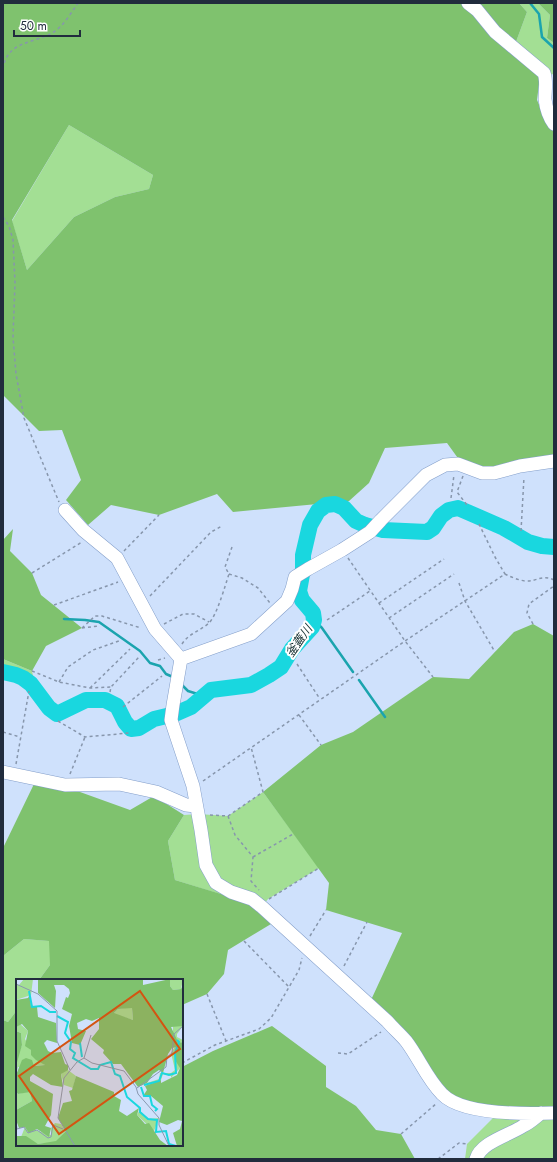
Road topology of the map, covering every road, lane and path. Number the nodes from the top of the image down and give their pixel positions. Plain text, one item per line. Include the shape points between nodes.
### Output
1 (78, 3) edge
2 (468, 3) edge
3 (3, 69) edge
4 (554, 124) edge
5 (3, 217) edge
6 (554, 461) edge
7 (460, 468) junction
8 (524, 473) dead end
9 (451, 498) dead end
10 (467, 505) dead end
11 (65, 510) joint
12 (159, 515) dead end
13 (479, 524) dead end
14 (222, 526) dead end
15 (521, 531) dead end
16 (91, 537) junction
17 (232, 547) dead end
18 (342, 550) junction
19 (117, 558) junction
20 (444, 559) dead end
21 (32, 573) dead end
22 (229, 574) junction
23 (454, 574) dead end
24 (505, 574) junction
25 (128, 578) junction
26 (554, 580) edge
27 (459, 583) dead end
28 (554, 586) edge
29 (370, 591) junction
30 (465, 601) junction
31 (379, 603) junction
32 (142, 604) junction
33 (54, 605) dead end
34 (277, 610) junction
35 (389, 618) junction
36 (327, 620) dead end
37 (533, 624) dead end
38 (98, 626) dead end
39 (82, 628) dead end
40 (119, 641) dead end
41 (405, 641) junction
42 (130, 649) dead end
43 (495, 652) dead end
44 (140, 656) dead end
45 (179, 656) junction
46 (297, 664) dead end
47 (32, 671) dead end
48 (162, 676) dead end
49 (433, 677) dead end
50 (59, 682) junction
51 (111, 687) junction
52 (90, 688) junction
53 (29, 691) dead end
54 (110, 692) dead end
55 (320, 700) junction
56 (123, 708) dead end
57 (299, 715) junction
58 (58, 721) dead end
59 (3, 732) edge
60 (129, 733) dead end
61 (21, 737) junction
62 (84, 737) junction
63 (321, 745) dead end
64 (251, 747) junction
65 (8, 773) edge
66 (65, 785) junction
67 (193, 786) junction
68 (197, 810) junction
69 (228, 816) junction
70 (293, 834) dead end
71 (253, 857) junction
72 (319, 868) dead end
73 (259, 890) dead end
74 (262, 906) junction
75 (326, 910) dead end
76 (366, 922) dead end
77 (244, 941) dead end
78 (305, 946) junction
79 (338, 977) junction
80 (289, 987) junction
81 (207, 994) dead end
82 (387, 1021) junction
83 (226, 1041) junction
84 (338, 1053) dead end
85 (183, 1062) edge
86 (451, 1101) junction
87 (548, 1113) edge
88 (400, 1134) dead end
89 (467, 1144) dead end
90 (438, 1159) edge
91 (476, 1159) edge

1 - 3 path via 65,22 52,33 15,47 9,53
2 - 4 street via 495,32 544,73 545,101 549,117
5 - 11 path via 13,240 13,337 16,374 24,418 57,498
6 - 7 street via 494,473
7 - 9 path
7 - 10 path via 457,492
7 - 18 street via 445,465 426,475 370,532
8 - 15 path
11 - 16 street
12 - 19 path
13 - 24 path
14 - 32 path via 211,532
16 - 19 street
16 - 21 path
17 - 22 path via 226,567
18 - 29 path
18 - 34 street via 295,578 287,601
19 - 25 street
20 - 31 path
22 - 34 path via 242,578 258,588
22 - 45 path via 214,615 209,622 186,639
23 - 35 path
24 - 26 path via 524,581 542,577
24 - 30 path
25 - 32 street
25 - 33 path
27 - 30 path
28 - 37 path via 529,604 527,613
29 - 31 path
29 - 36 path
30 - 41 path
30 - 43 path
31 - 35 path
32 - 45 street via 155,629
34 - 45 street via 251,634
35 - 41 path
38 - 39 path
40 - 50 path via 93,650 68,667
41 - 49 path
41 - 55 path
42 - 52 path
44 - 51 path
45 - 67 street via 171,720
46 - 55 path
47 - 50 path
48 - 56 path
50 - 52 path
51 - 52 path
51 - 54 path
53 - 61 path
55 - 57 path
57 - 63 path
57 - 64 path
58 - 62 path
59 - 61 path
60 - 62 path
61 - 65 path via 16,769
62 - 66 path
64 - 67 path
64 - 69 path via 263,792
65 - 66 street
66 - 68 street via 119,784 156,792
67 - 68 street
68 - 69 path
68 - 74 street via 206,865 216,883
69 - 71 path via 235,835
70 - 71 path
71 - 73 path via 251,881
72 - 74 path via 268,899
74 - 78 street
75 - 78 path
76 - 79 path
77 - 80 path
78 - 79 street
78 - 80 path via 299,970
79 - 82 street
80 - 83 path via 271,1018 259,1030
81 - 83 path
82 - 84 path via 381,1032 348,1054
82 - 86 street via 405,1040 431,1081
83 - 85 path
86 - 87 street via 500,1113
86 - 88 path via 437,1103
87 - 91 street via 485,1146
89 - 90 path via 459,1143

